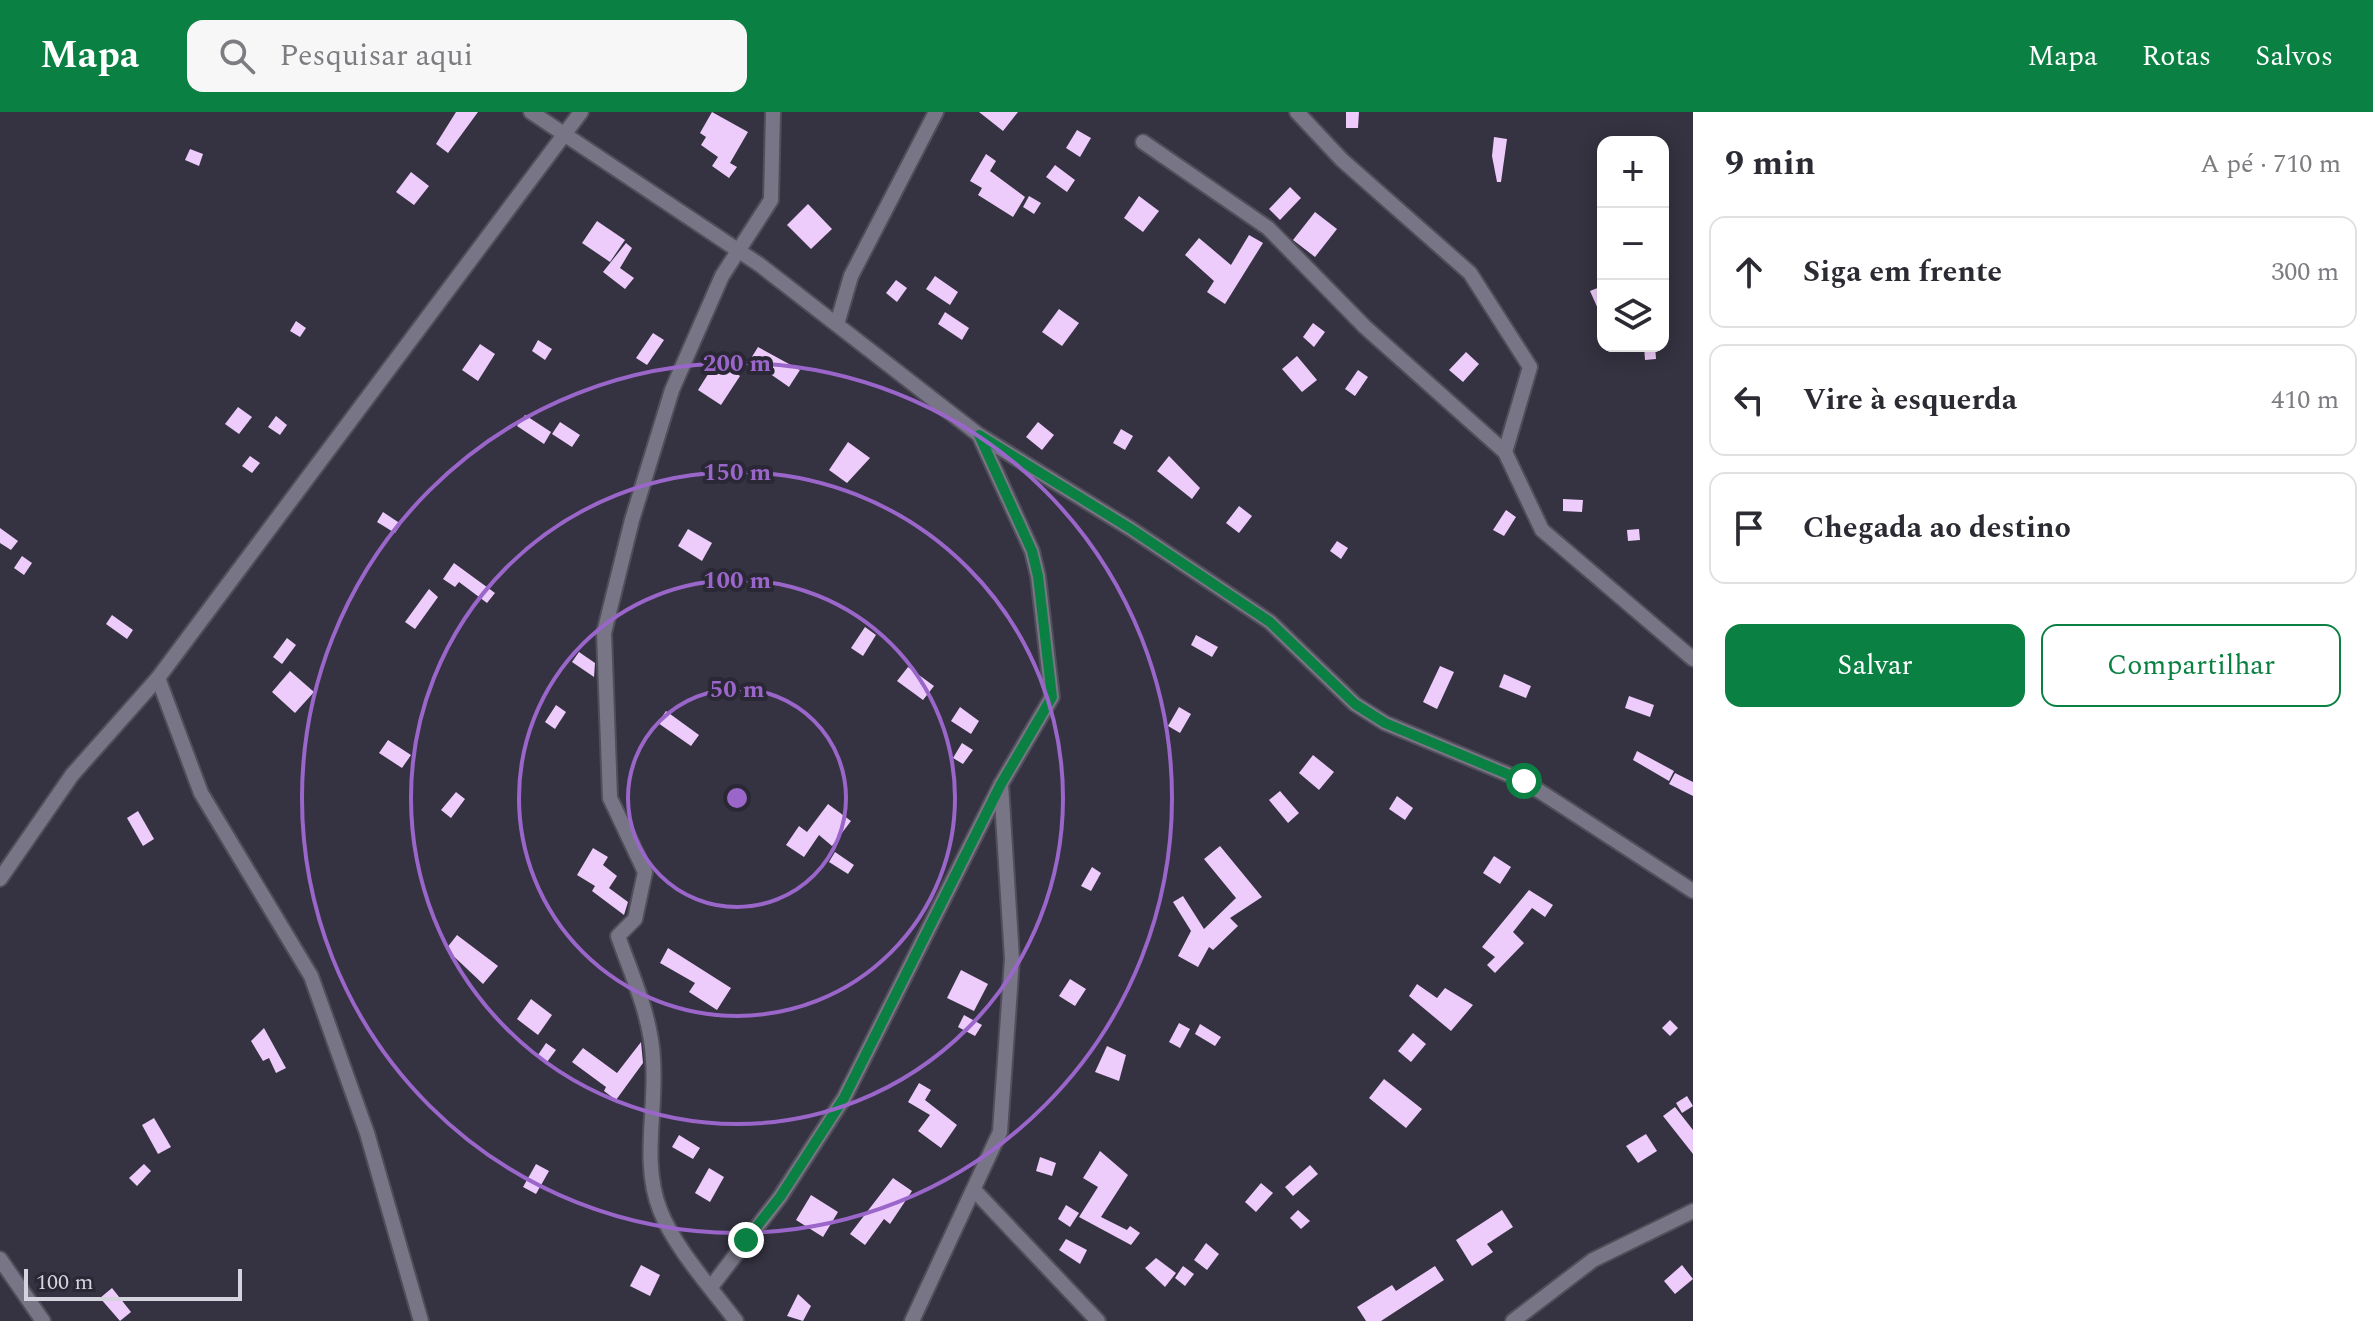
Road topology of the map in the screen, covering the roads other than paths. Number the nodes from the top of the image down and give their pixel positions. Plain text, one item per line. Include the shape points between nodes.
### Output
1 (531, 112) edge
2 (581, 112) edge
3 (773, 112) edge
4 (936, 112) edge
5 (1297, 112) edge
6 (564, 135) junction
7 (1143, 142) dead end
8 (737, 249) junction
9 (837, 324) junction
10 (979, 435) junction
11 (1505, 452) junction
12 (1693, 659) edge
13 (158, 678) junction
14 (1001, 784) junction
15 (0, 879) edge
16 (1693, 891) edge
17 (975, 1191) junction
18 (1693, 1211) edge
19 (0, 1259) edge
20 (711, 1287) junction
21 (43, 1321) edge
22 (421, 1321) edge
23 (736, 1321) edge
24 (912, 1321) edge
25 (1098, 1321) edge
26 (1513, 1321) edge

1 - 6 street
2 - 6 street
3 - 8 street via 771,200
4 - 9 street via 851,276
5 - 11 street via 1342,160 1470,273 1530,367
6 - 8 street
6 - 13 street
7 - 11 street via 1268,228 1365,327
8 - 9 street
8 - 20 street via 672,390 604,633 610,798 645,872 635,919 618,936 651,1029 650,1176 660,1212
9 - 10 street
10 - 14 street via 1032,551 1052,697
10 - 16 street via 1270,622 1355,704 1385,723 1524,781
11 - 12 street via 1542,530
13 - 15 street via 72,775
13 - 22 street via 201,793 311,976 367,1133
14 - 17 street via 1012,959 1000,1132
14 - 20 street via 844,1098 780,1197
17 - 24 street
17 - 25 street
18 - 26 street via 1593,1260
19 - 21 street
20 - 23 street

